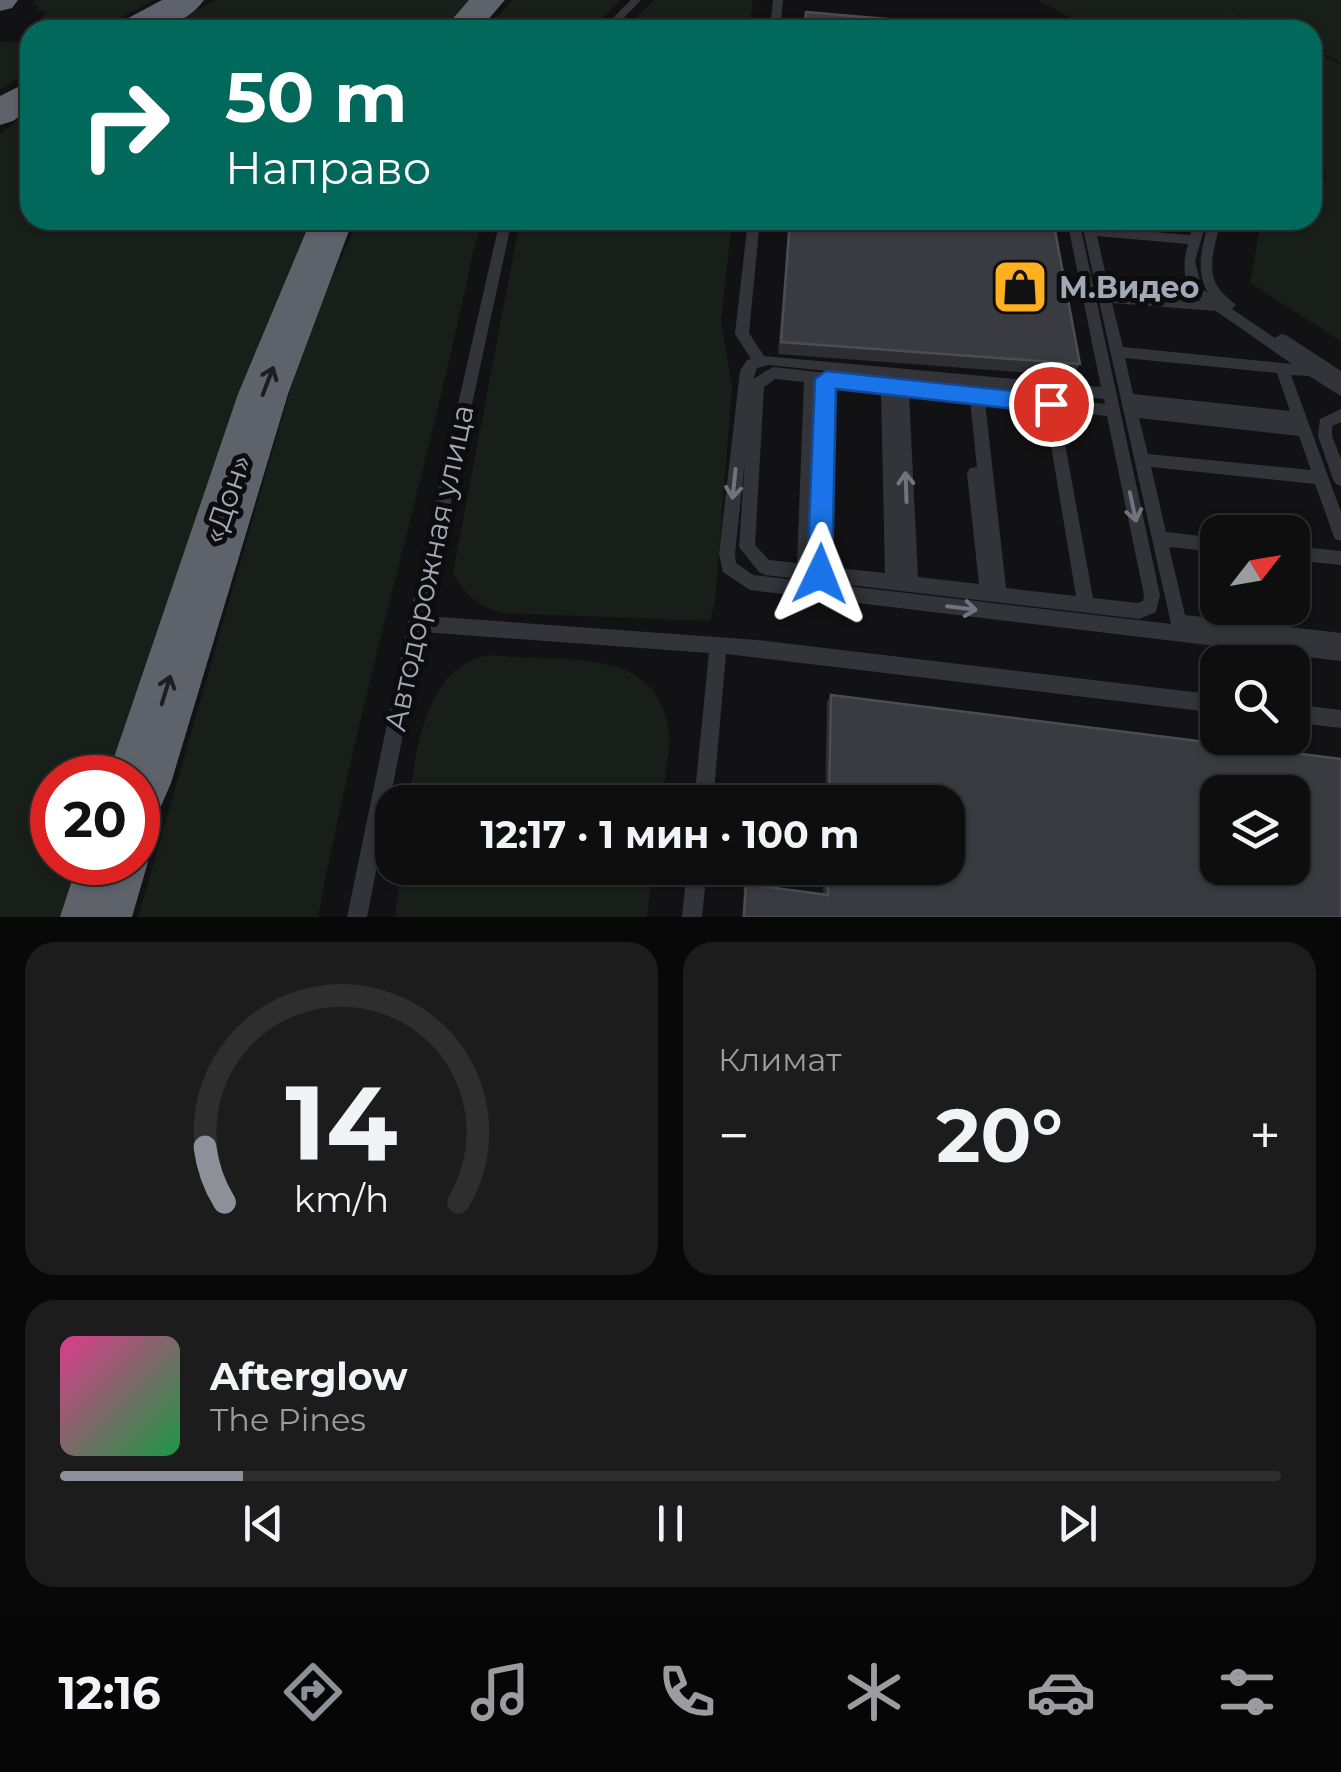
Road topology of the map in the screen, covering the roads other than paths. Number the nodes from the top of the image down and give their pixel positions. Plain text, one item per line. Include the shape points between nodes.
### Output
1 (188, 0) edge
2 (488, 0) edge
3 (636, 0) edge
4 (149, 20) edge
5 (469, 20) edge
6 (616, 20) edge
7 (328, 230) edge
8 (504, 230) edge
9 (753, 230) edge
10 (1076, 230) edge
11 (1089, 230) edge
12 (1198, 230) edge
13 (1213, 230) edge
14 (1194, 244) junction
15 (1103, 293) junction
16 (1208, 302) junction
17 (1116, 347) junction
18 (760, 361) junction
19 (1288, 364) junction
20 (818, 378) junction
21 (1341, 378) edge
22 (895, 387) junction
23 (1341, 390) edge
24 (972, 395) junction
25 (1051, 404) junction
26 (1120, 404) junction
27 (1341, 415) edge
28 (1302, 425) junction
29 (1141, 460) junction
30 (1340, 473) edge
31 (1320, 478) junction
32 (1341, 534) edge
33 (1159, 539) junction
34 (1200, 543) edge
35 (1310, 555) edge
36 (1341, 558) edge
37 (812, 573) junction
38 (901, 583) junction
39 (993, 594) junction
40 (1086, 605) junction
41 (416, 623) junction
42 (1341, 642) edge
43 (718, 644) junction
44 (1341, 653) edge
45 (1200, 702) edge
46 (1310, 715) edge
47 (1341, 719) edge
48 (147, 755) edge
49 (705, 785) edge
50 (106, 885) edge
51 (695, 885) edge
52 (96, 917) edge
53 (357, 917) edge
54 (692, 917) edge

1 - 4 highway
2 - 5 highway
3 - 6 lane
48 -> 7 highway, «Дон» via 263,394
8 - 41 lane, Автодорожная улица
9 - 18 lane via 742,334
10 - 26 lane
11 - 14 lane
11 - 15 lane
12 - 14 lane
13 - 21 lane via 1205,273 1209,288
14 - 16 lane via 1192,284
15 - 16 lane
15 - 17 lane
16 - 19 lane
17 - 19 lane
17 - 26 lane
18 - 26 lane
18 -> 44 lane via 747,371 727,554 740,578
19 - 23 lane
19 - 28 lane
20 - 22 lane
20 - 37 lane
20 - 37 lane via 773,373 757,384 747,547 765,567
22 - 24 lane
22 - 38 lane
24 - 25 lane
24 - 39 lane
25 - 26 lane
25 - 40 lane
26 - 28 lane
26 - 29 lane
26 -> 40 lane via 1150,606 1139,611
27 - 30 lane via 1325,423
28 - 31 lane
29 - 31 lane
29 - 33 lane
31 - 32 lane
33 - 34 lane
33 - 42 lane via 1178,622
35 - 36 lane
37 - 38 lane
38 - 39 lane
39 - 40 lane
41 - 43 lane
41 - 53 lane, Автодорожная улица
43 - 45 lane
43 - 49 lane
46 - 47 lane
50 - 52 highway
51 - 54 lane

